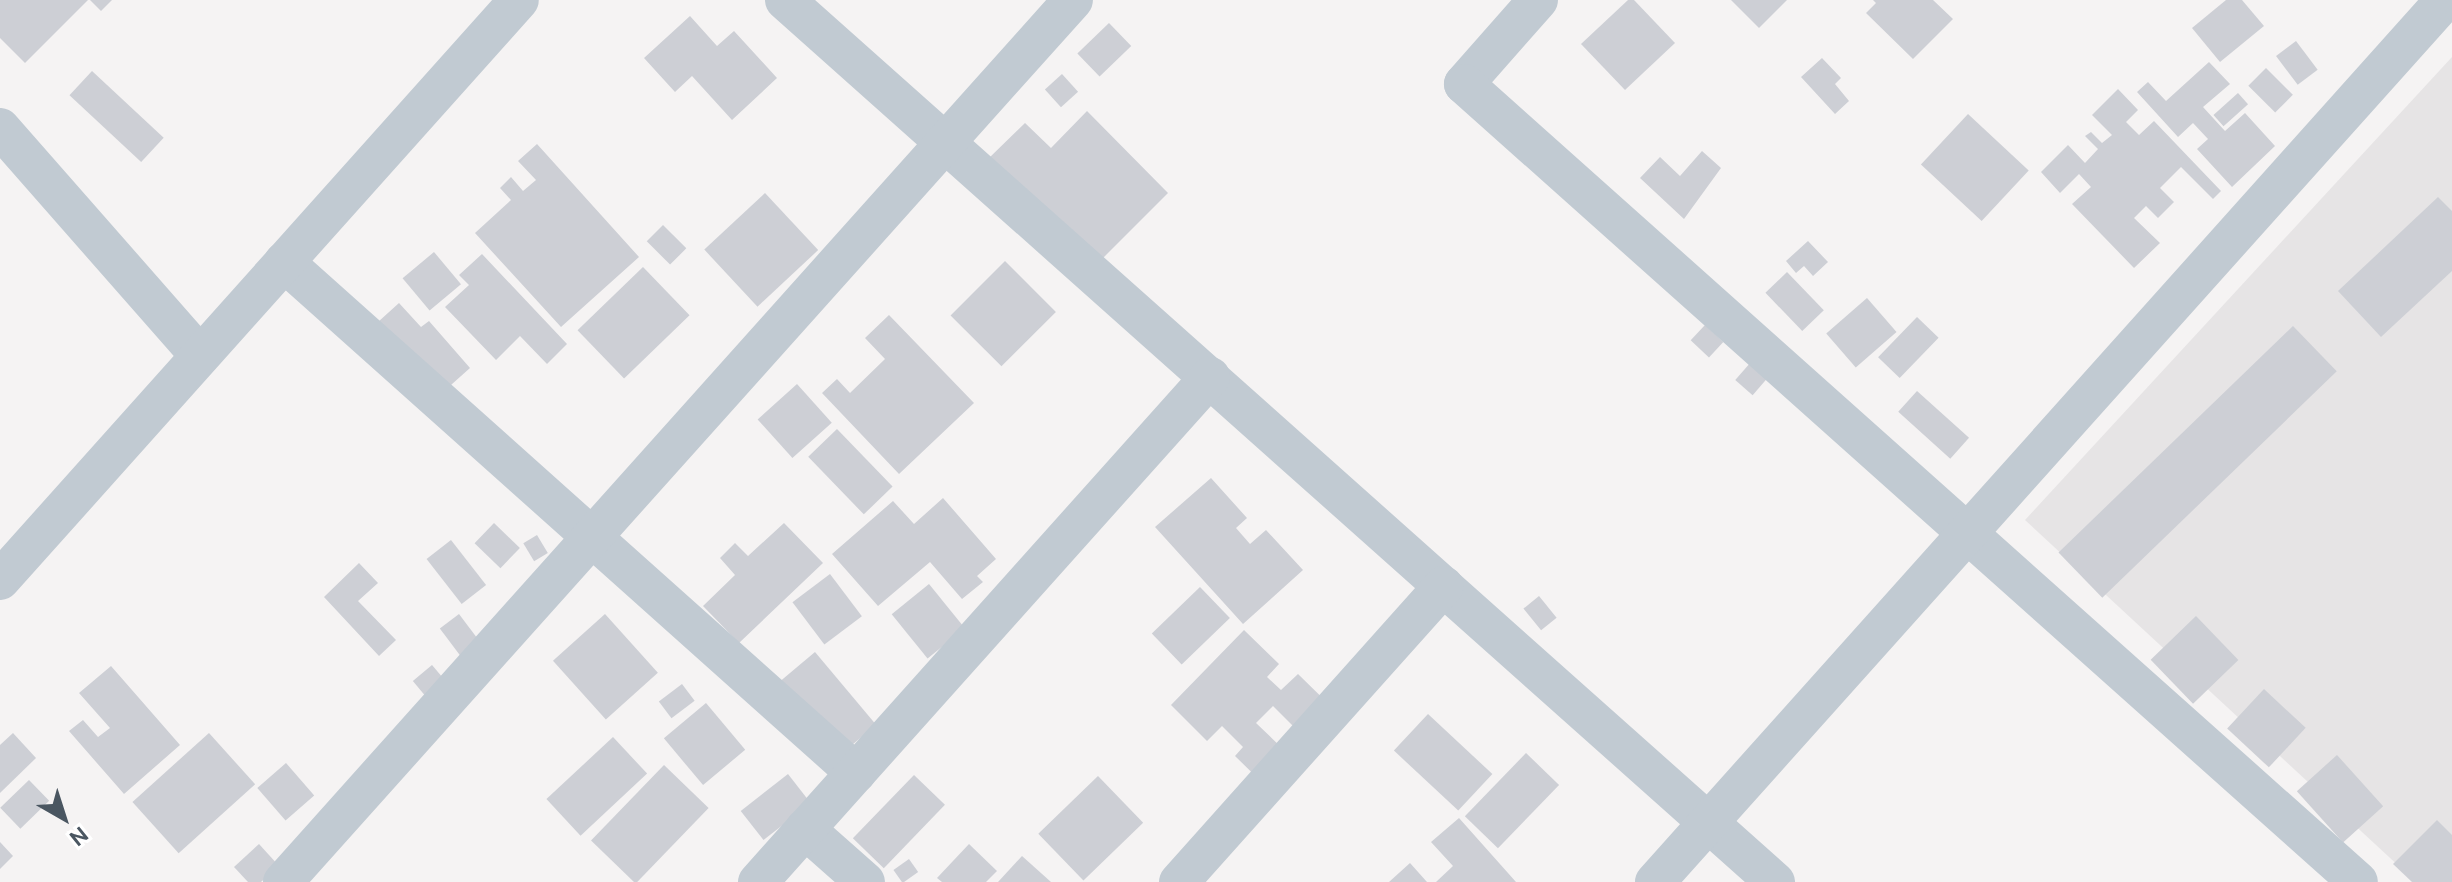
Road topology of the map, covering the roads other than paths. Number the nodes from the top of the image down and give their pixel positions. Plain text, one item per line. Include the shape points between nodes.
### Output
1 (785, 0) edge
2 (1073, 0) edge
3 (1538, 0) edge
4 (2445, 0) edge
5 (508, 4) edge
6 (0, 128) edge
7 (945, 143) junction
8 (284, 262) junction
9 (200, 356) junction
10 (1210, 377) junction
11 (1967, 533) junction
12 (592, 537) junction
13 (0, 580) edge
14 (1444, 586) junction
15 (856, 773) junction
16 (1708, 822) junction
17 (805, 829) junction
18 (283, 882) edge
19 (758, 882) edge
20 (865, 882) edge
21 (1179, 882) edge
22 (1655, 882) edge
23 (1775, 882) edge
24 (2358, 882) edge

1 - 7 street
2 - 7 street
3 - 11 street via 1464,84
4 - 11 street
5 - 8 street
6 - 9 street
7 - 10 street
7 - 12 street
8 - 9 street
8 - 12 street
9 - 13 street
10 - 14 street
10 - 15 street
11 - 16 street
11 - 24 street
12 - 15 street
12 - 18 street
14 - 16 street
14 - 21 street
15 - 17 street
16 - 22 street
16 - 23 street
17 - 19 street
17 - 20 street

